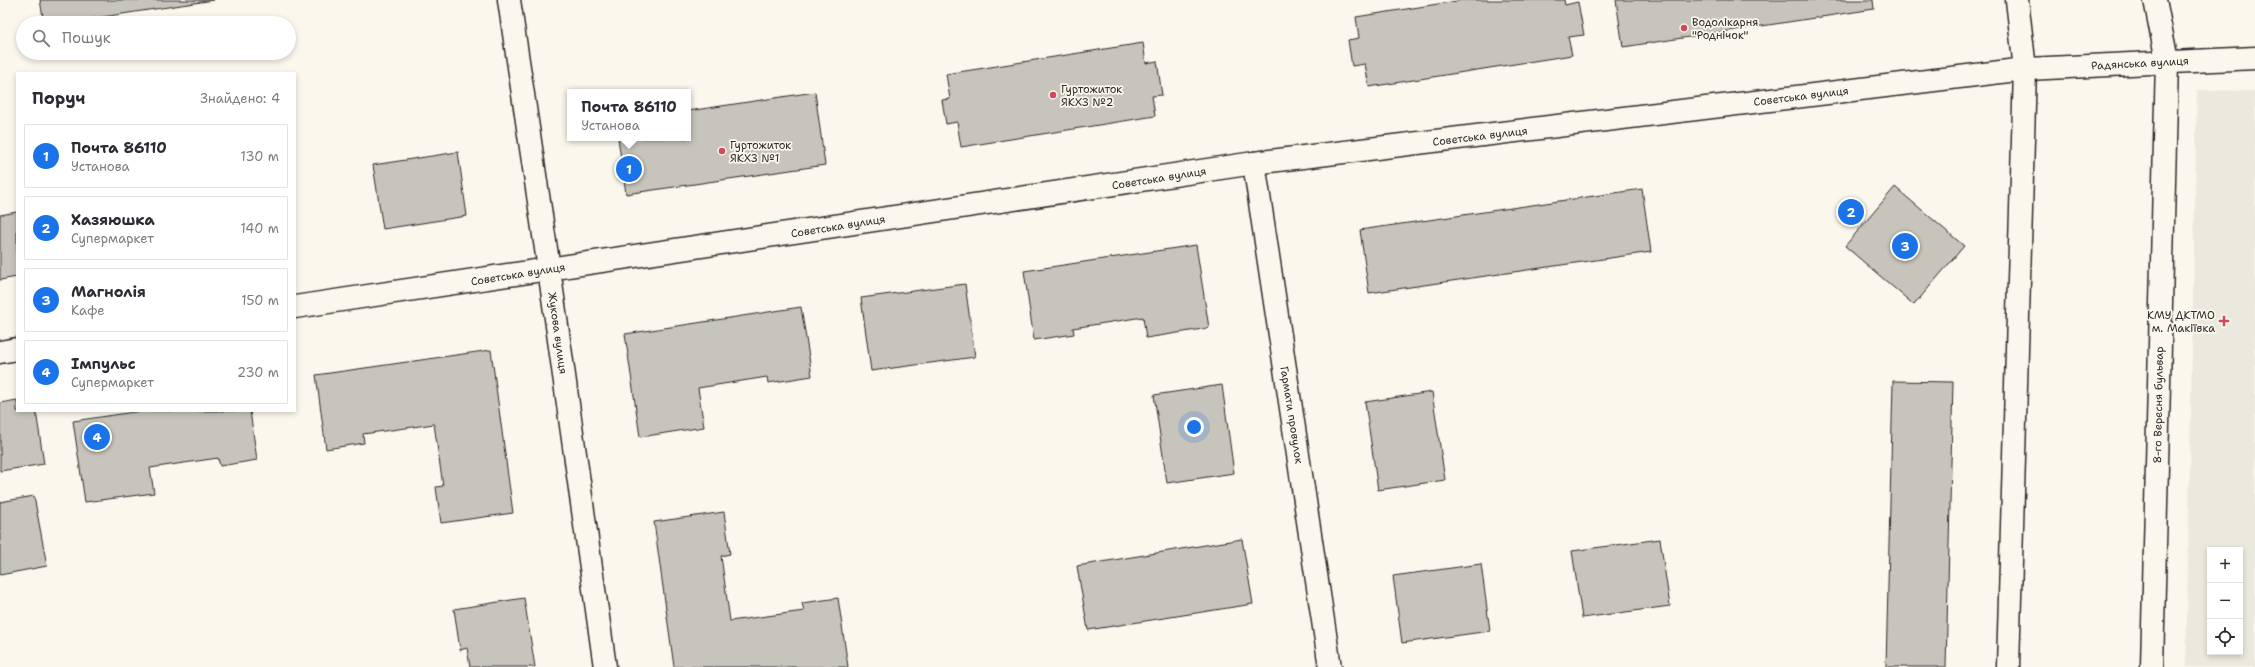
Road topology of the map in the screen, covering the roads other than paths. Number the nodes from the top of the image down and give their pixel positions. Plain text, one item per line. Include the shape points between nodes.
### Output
1 (508, 0) edge
2 (2017, 0) edge
3 (2156, 0) edge
4 (2255, 58) edge
5 (2167, 61) junction
6 (2025, 69) junction
7 (1254, 163) junction
8 (549, 269) junction
9 (296, 307) edge
10 (16, 349) edge
11 (0, 352) edge
12 (605, 667) edge
13 (1330, 667) edge
14 (2008, 667) edge
15 (2152, 667) edge

1 - 8 street, Жукова вулиця
2 - 6 street
3 - 5 street, 8-го Вересня бульвар
4 - 5 street, Радянська вулиця
5 - 6 street, Радянська вулиця
5 - 15 street, 8-го Вересня бульвар
6 - 7 street, Советська вулиця
6 - 14 street
7 - 8 street, Советська вулиця
7 - 13 street, Гармати провулок
8 - 9 street, Советська вулиця
8 - 12 street, Жукова вулиця
10 - 11 street

